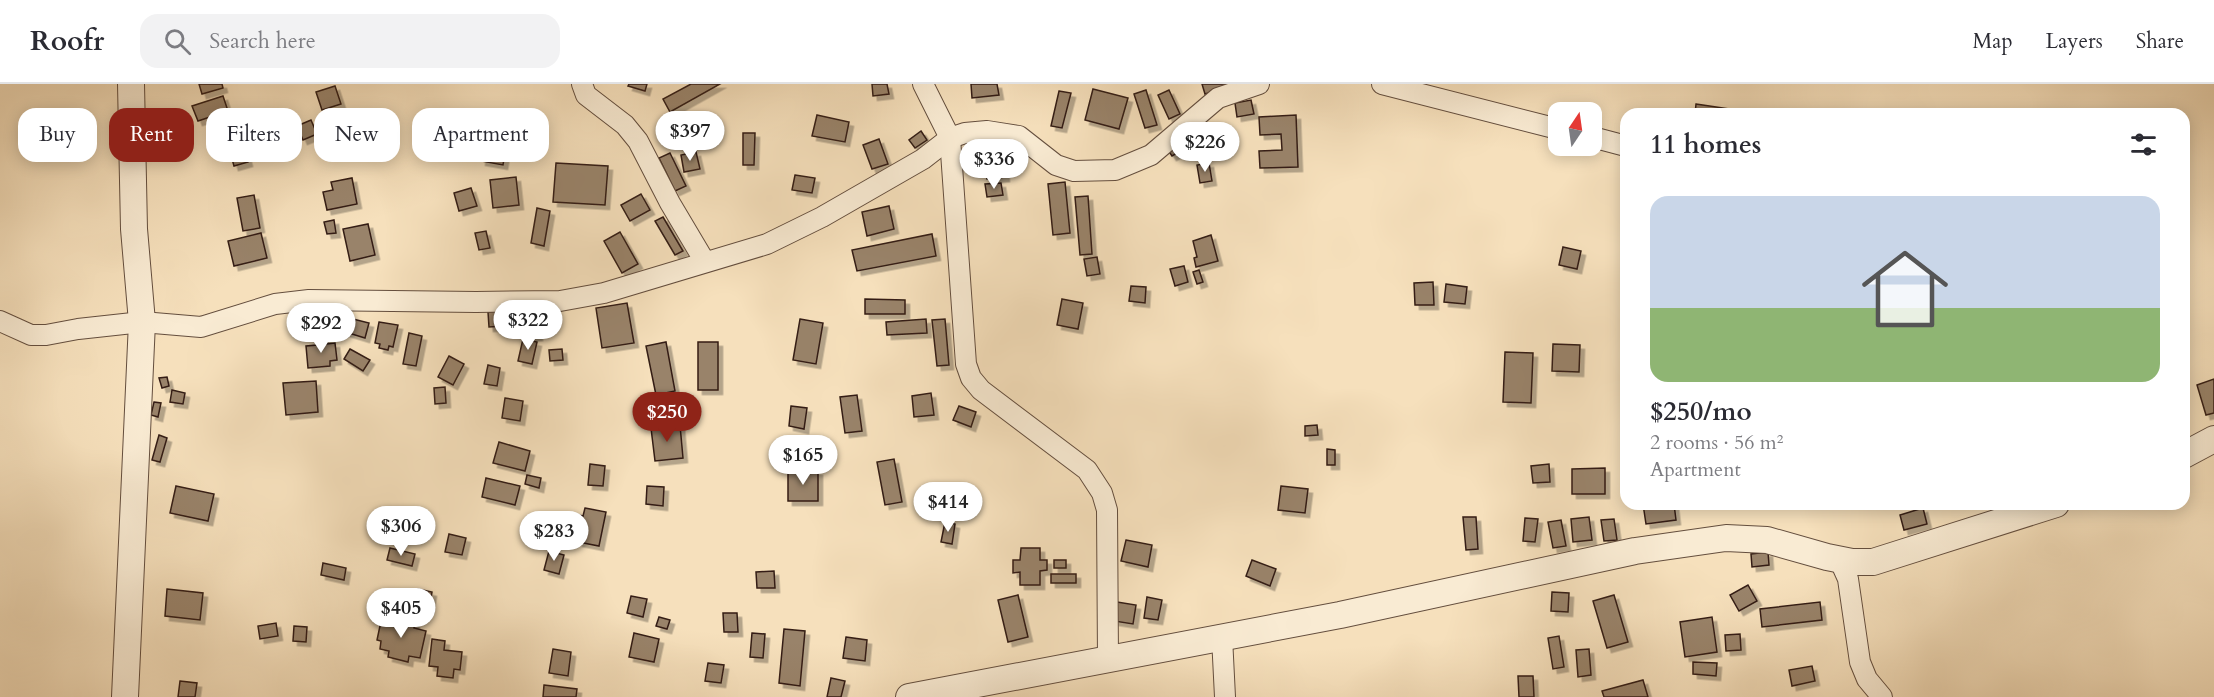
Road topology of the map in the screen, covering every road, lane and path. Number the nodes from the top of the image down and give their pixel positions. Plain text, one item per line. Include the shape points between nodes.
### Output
1 (131, 84) edge
2 (582, 84) edge
3 (923, 84) edge
4 (1259, 84) edge
5 (1382, 84) edge
6 (1548, 126) edge
7 (950, 138) junction
8 (1602, 140) edge
9 (1620, 144) edge
10 (705, 262) junction
11 (0, 321) edge
12 (142, 322) junction
13 (2214, 439) edge
14 (2190, 452) edge
15 (2037, 510) edge
16 (1839, 560) junction
17 (1222, 637) junction
18 (1108, 659) junction
19 (125, 697) edge
20 (909, 697) edge
21 (1225, 697) edge
22 (1882, 697) edge

1 - 12 street via 134,228
2 - 10 street via 586,94 625,125 638,141
3 - 7 street
4 - 7 street via 1218,98 1151,155 1115,170 1074,171 1056,165 1019,136 987,131
5 - 6 street
7 - 10 street via 923,159 822,218 767,244
7 - 18 street via 966,364 981,390 1087,470 1102,493 1107,510
8 - 9 street
10 - 12 street via 604,293 560,301 309,300 275,304 201,327
11 - 12 street via 31,335
12 - 19 street
13 - 14 street
15 - 16 street via 1873,562
16 - 17 street via 1767,540 1726,538 1635,551
16 - 22 street via 1848,579 1860,662 1867,679
17 - 18 street
17 - 21 street
18 - 20 street

